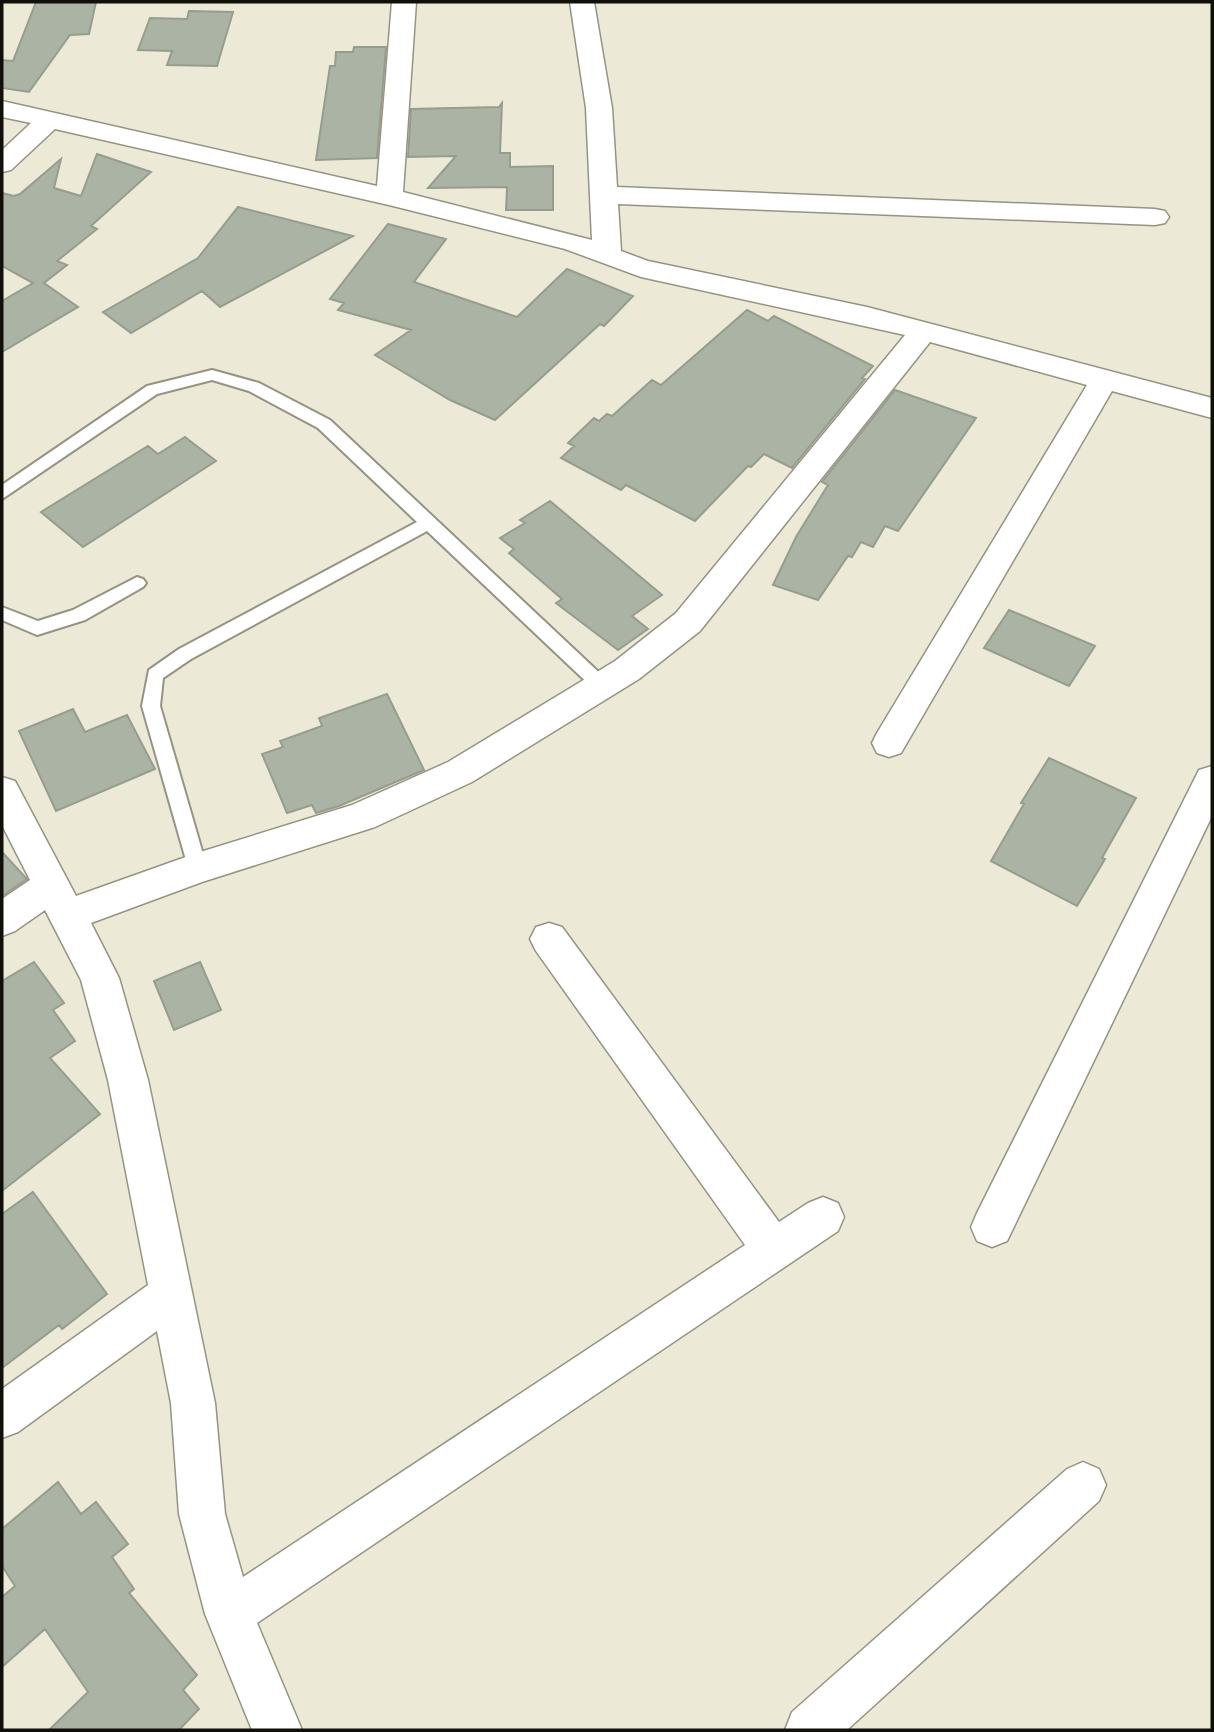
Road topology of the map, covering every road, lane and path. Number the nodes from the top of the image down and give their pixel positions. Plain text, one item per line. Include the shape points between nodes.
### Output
1 (404, 2) edge
2 (582, 2) edge
3 (2, 108) edge
4 (51, 118) junction
5 (2, 164) edge
6 (604, 195) junction
7 (389, 197) junction
8 (1155, 217) dead end
9 (607, 256) junction
10 (925, 331) junction
11 (1105, 379) junction
12 (1212, 408) edge
13 (2, 493) edge
14 (429, 523) junction
15 (137, 583) dead end
16 (2, 613) edge
17 (601, 685) junction
18 (889, 743) dead end
19 (1212, 780) edge
20 (2, 791) edge
21 (197, 868) junction
22 (60, 900) junction
23 (2, 920) edge
24 (549, 939) dead end
25 (823, 1217) dead end
26 (992, 1227) dead end
27 (774, 1250) junction
28 (172, 1294) junction
29 (2, 1416) edge
30 (1083, 1485) dead end
31 (229, 1614) junction
32 (277, 1730) edge
33 (810, 1730) edge

1 - 7 street
2 - 6 street via 599,108
3 - 4 street
4 - 5 street
4 - 7 street
6 - 8 street
6 - 9 street
7 - 9 street via 574,243
9 - 10 street via 641,268
10 - 11 street
10 - 17 street via 688,622
11 - 12 street
11 - 18 street
13 - 14 lane via 152,390 212,375 254,387 324,424
14 - 17 lane
14 - 21 lane via 185,654 155,676 151,706
15 - 16 lane via 79,615 37,628
17 - 21 street via 460,772 362,817
19 - 26 street
20 - 22 street
21 - 22 street
22 - 23 street
22 - 28 street via 100,978 128,1080
24 - 27 street
25 - 27 street
27 - 31 street
28 - 29 street
28 - 31 street via 193,1403 202,1514
30 - 33 street
31 - 32 street

